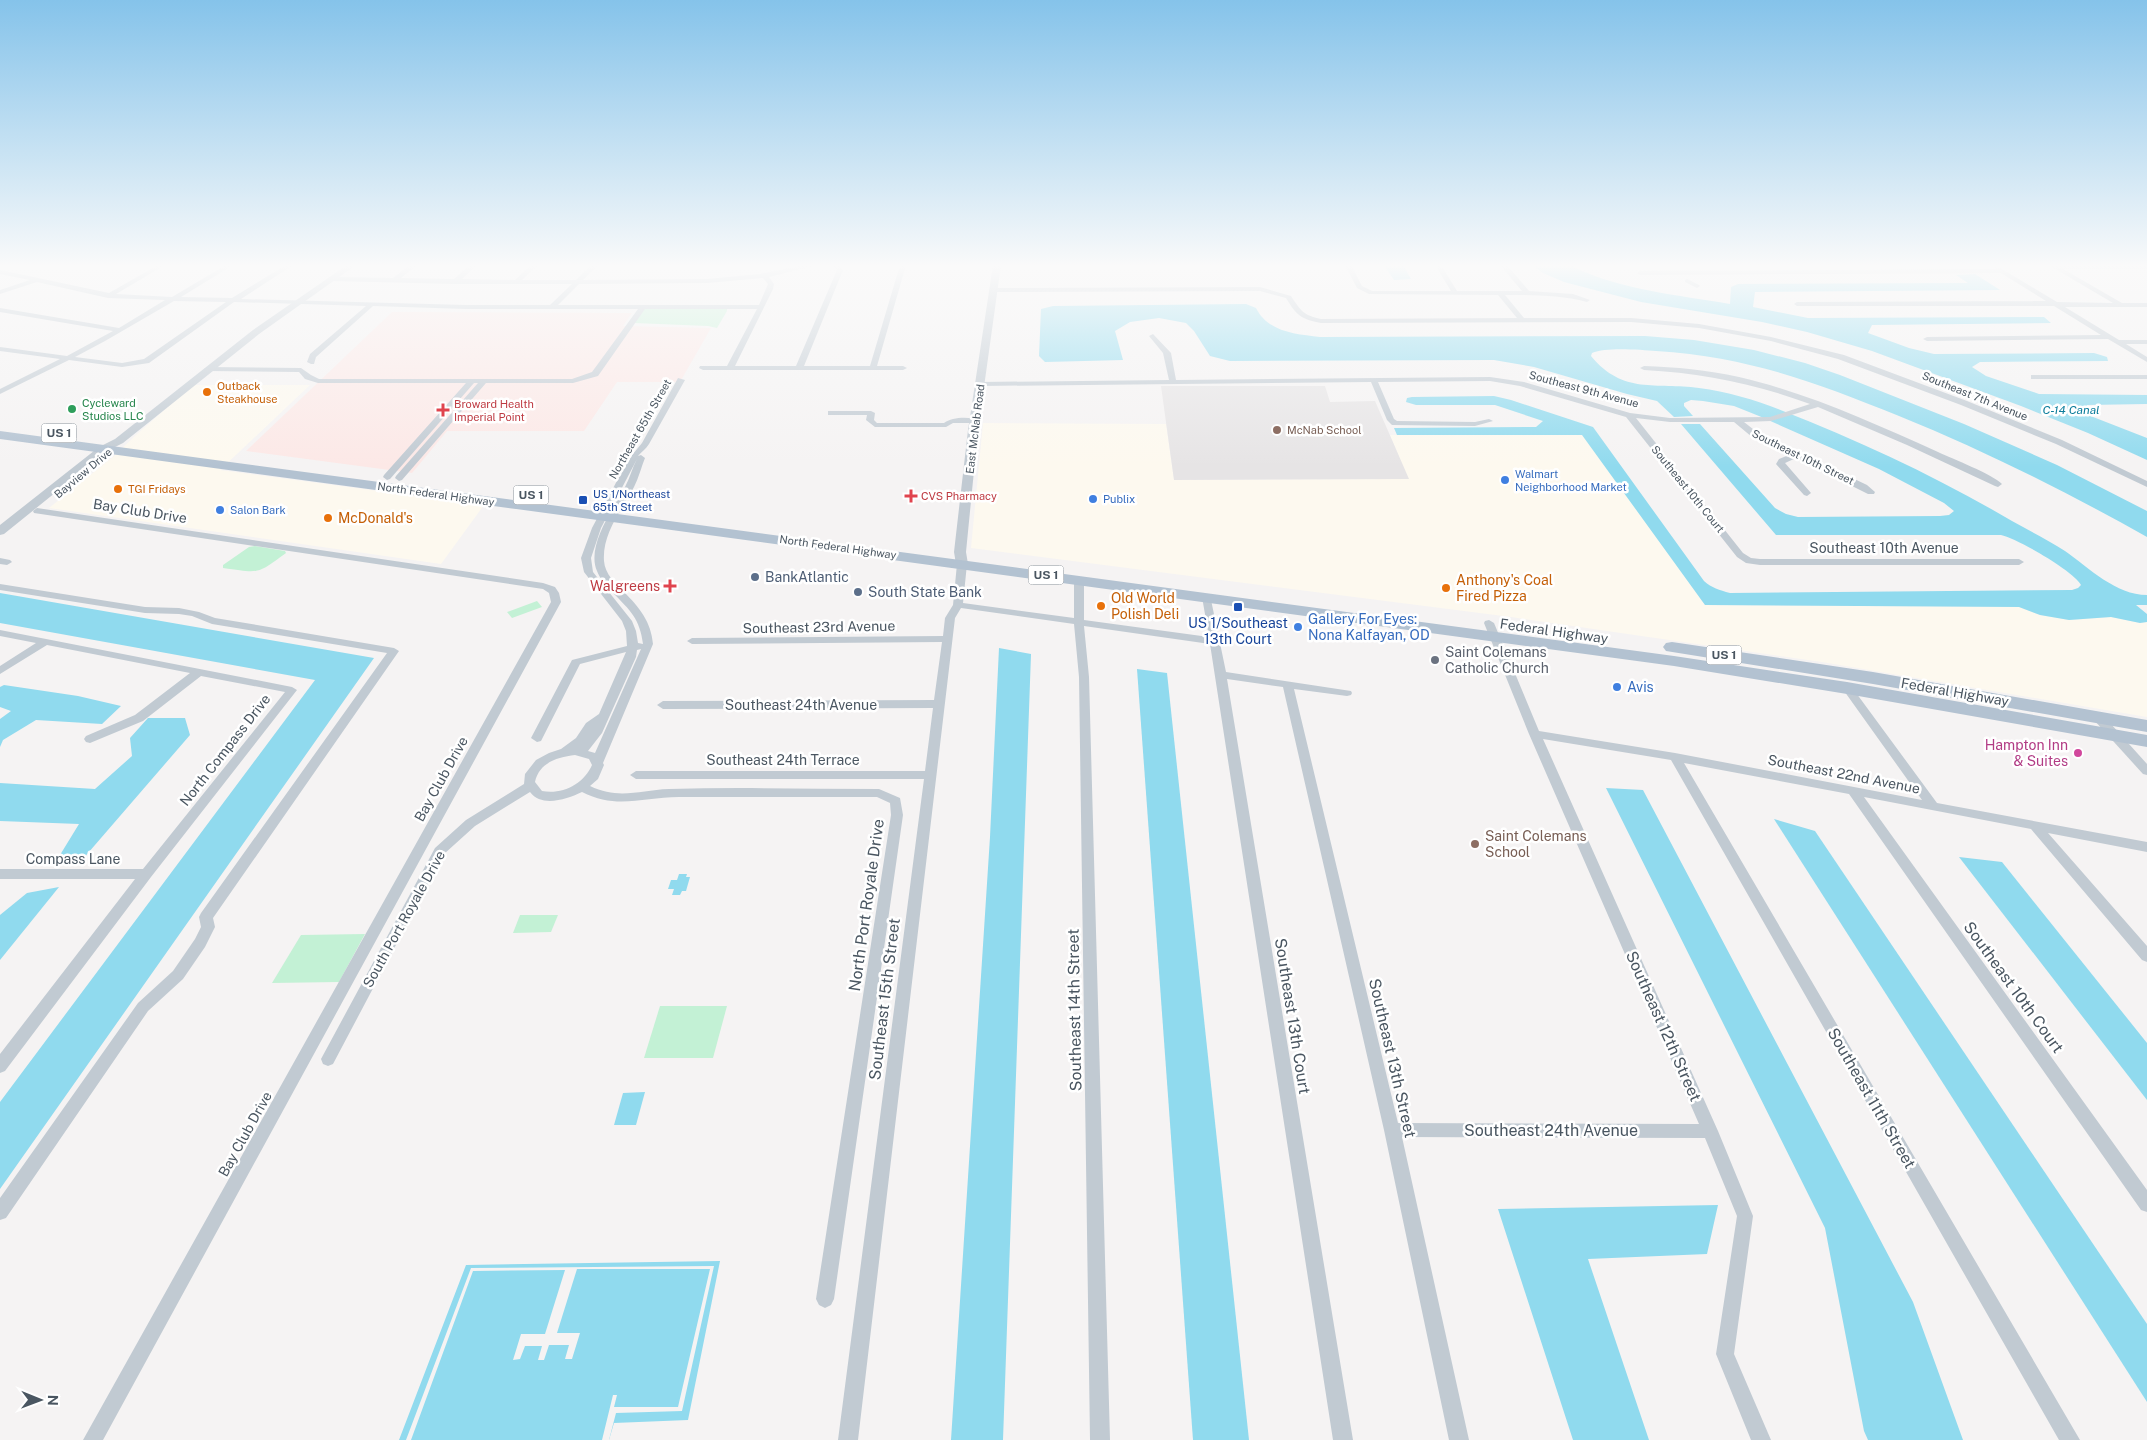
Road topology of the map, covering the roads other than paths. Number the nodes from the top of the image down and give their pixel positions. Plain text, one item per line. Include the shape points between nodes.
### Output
1 (112, 332) edge
2 (187, 332) edge
3 (258, 332) edge
4 (340, 332) edge
5 (625, 332) edge
6 (748, 332) edge
7 (814, 332) edge
8 (883, 332) edge
9 (988, 332) edge
10 (1738, 332) edge
11 (2102, 332) edge
12 (1153, 336) dead end
13 (2110, 337) junction
14 (1927, 338) dead end
15 (2118, 342) junction
16 (2147, 342) edge
17 (0, 349) edge
18 (65, 358) junction
19 (2147, 360) edge
20 (311, 362) dead end
21 (703, 368) dead end
22 (730, 368) junction
23 (799, 368) junction
24 (873, 368) junction
25 (903, 368) dead end
26 (1644, 368) dead end
27 (208, 369) junction
28 (2147, 376) edge
29 (2034, 377) dead end
30 (1373, 379) junction
31 (681, 380) dead end
32 (472, 381) junction
33 (484, 381) junction
34 (1173, 383) junction
35 (981, 384) junction
36 (0, 386) edge
37 (0, 392) edge
38 (1819, 404) junction
39 (831, 413) dead end
40 (1629, 415) junction
41 (1737, 420) junction
42 (975, 421) junction
43 (1489, 421) dead end
44 (0, 425) edge
45 (0, 435) edge
46 (111, 447) junction
47 (1795, 454) junction
48 (272, 462) junction
49 (243, 468) junction
50 (395, 480) junction
51 (1998, 484) dead end
52 (2147, 484) edge
53 (1870, 492) dead end
54 (1807, 493) dead end
55 (37, 511) junction
56 (611, 511) junction
57 (0, 531) edge
58 (759, 531) junction
59 (0, 541) edge
60 (961, 558) junction
61 (1749, 560) joint
62 (2020, 562) dead end
63 (1079, 580) junction
64 (0, 587) edge
65 (1210, 592) junction
66 (958, 605) junction
67 (1079, 622) junction
68 (1491, 629) junction
69 (0, 633) edge
70 (948, 639) junction
71 (1214, 641) junction
72 (45, 642) junction
73 (692, 642) dead end
74 (648, 644) junction
75 (633, 648) junction
76 (200, 670) junction
77 (1823, 670) junction
78 (0, 671) edge
79 (1221, 675) junction
80 (1873, 678) junction
81 (1792, 679) junction
82 (1288, 686) junction
83 (1847, 688) junction
84 (1347, 693) dead end
85 (938, 704) junction
86 (663, 705) dead end
87 (2098, 717) junction
88 (598, 724) junction
89 (2147, 726) edge
90 (612, 729) junction
91 (1535, 734) junction
92 (2113, 735) junction
93 (537, 738) dead end
94 (90, 739) dead end
95 (2147, 741) edge
96 (574, 751) junction
97 (1675, 757) junction
98 (597, 763) junction
99 (2147, 771) edge
100 (636, 775) dead end
101 (930, 775) junction
102 (530, 786) junction
103 (582, 787) junction
104 (1852, 790) junction
105 (1933, 806) junction
106 (2035, 826) junction
107 (2147, 847) edge
108 (0, 874) edge
109 (146, 874) junction
110 (2147, 956) edge
111 (328, 1059) dead end
112 (0, 1066) edge
113 (1392, 1130) junction
114 (1710, 1131) junction
115 (2147, 1204) edge
116 (0, 1212) edge
117 (826, 1299) dead end
118 (93, 1440) edge
119 (848, 1440) edge
120 (1100, 1440) edge
121 (1342, 1440) edge
122 (1459, 1440) edge
123 (1761, 1440) edge
124 (2070, 1440) edge

1 - 18 street
2 - 18 street via 146,361 122,366
3 - 27 street
4 - 20 street via 313,356
5 - 33 street via 595,374 582,379
6 - 22 street
7 - 23 street
8 - 24 street
9 - 35 street, East McNab Road
10 - 52 street, Southeast 7th Avenue via 1814,349 1876,370 2059,442
11 - 13 street
12 - 34 street via 1168,353
13 - 14 street
13 - 15 street
15 - 16 street
15 - 19 street
17 - 18 street
18 - 36 street
18 - 37 street
21 - 22 street
22 - 23 street
23 - 24 street
24 - 25 street
26 - 38 street via 1727,375 1765,384
27 - 32 street via 301,370 318,380
27 - 46 street
28 - 29 street
30 - 34 street, Southeast 9th Avenue
30 - 40 street, Southeast 9th Avenue via 1504,380
30 - 43 street via 1395,424 1475,424
31 - 56 street, Northeast 65th Street via 641,447
32 - 33 street
32 - 50 street
33 - 50 street
34 - 35 street, Southeast 9th Avenue
35 - 42 street, East McNab Road
38 - 41 street, Southeast 9th Avenue via 1792,414
38 - 51 street
39 - 42 street via 871,413 870,420 875,425 946,425 951,421
40 - 41 street, Southeast 9th Avenue via 1670,420
40 - 61 street, Southeast 10th Court via 1740,555
41 - 47 street, Southeast 10th Street via 1755,435
42 - 60 street, East McNab Road
44 - 46 main road, North Federal Highway / US 1
45 - 46 main road, North Federal Highway / US 1
46 - 48 main road, North Federal Highway / US 1
46 - 49 main road, North Federal Highway / US 1
46 - 55 street, Bayview Drive
46 - 57 street, Bayview Drive
47 - 53 street, Southeast 10th Street
47 - 54 street via 1780,464
48 - 49 main road via 253,463
48 - 50 main road, North Federal Highway / US 1
49 - 50 main road, North Federal Highway / US 1 via 365,484
50 - 56 main road, North Federal Highway / US 1
50 - 56 main road, North Federal Highway / US 1
55 - 59 street, Bayview Drive
55 - 118 street, Bay Club Drive via 543,586 556,594 556,602
56 - 58 main road, North Federal Highway / US 1
56 - 58 main road, North Federal Highway / US 1 via 725,532
56 - 74 street via 599,563 604,576 637,610 648,634
56 - 75 street via 590,541 586,566 594,583 624,615 633,636
58 - 60 main road, North Federal Highway / US 1
58 - 60 main road, North Federal Highway / US 1 via 790,530
60 - 63 main road, Federal Highway / US 1
60 - 65 main road, Federal Highway / US 1
60 - 66 street, Southeast 15th Street
61 - 62 street, Southeast 10th Avenue
63 - 65 main road, Federal Highway / US 1 via 1174,593
63 - 67 street, Southeast 14th Street
64 - 116 street via 145,610 190,612 212,621 394,651 206,917 208,927 178,975 143,1007
65 - 68 main road, Federal Highway / US 1
65 - 68 main road, Federal Highway / US 1 via 1245,590
65 - 71 street, Southeast 13th Court
66 - 67 street
66 - 70 street, Southeast 15th Street via 950,618
67 - 71 street
67 - 120 street, Southeast 14th Street via 1084,677
68 - 77 main road, Federal Highway / US 1
68 - 81 main road, Federal Highway / US 1
68 - 91 street, Southeast 12th Street
69 - 72 street, North Compass Drive
70 - 73 street, Southeast 23rd Avenue
70 - 85 street, Southeast 15th Street
71 - 79 street, Southeast 13th Court
72 - 76 street, North Compass Drive
72 - 78 street
74 - 75 street
74 - 90 street
75 - 88 street
75 - 93 street via 576,662
76 - 94 street via 139,718
76 - 109 street, North Compass Drive via 292,690
77 - 80 main road, Federal Highway / US 1
77 - 81 main road
79 - 82 street
79 - 121 street, Southeast 13th Court
80 - 83 main road via 1854,681
80 - 87 main road, Federal Highway / US 1
81 - 83 main road, Federal Highway / US 1
82 - 84 street
82 - 113 street, Southeast 13th Street
83 - 92 main road, Federal Highway / US 1
83 - 105 street
85 - 86 street, Southeast 24th Avenue
85 - 101 street, Southeast 15th Street
87 - 89 main road, Federal Highway / US 1
87 - 92 street
88 - 90 street
88 - 96 street via 590,726
90 - 98 street
91 - 97 street, Southeast 22nd Avenue
91 - 114 street, Southeast 12th Street
92 - 95 main road, Federal Highway / US 1
92 - 99 street
96 - 98 street via 593,756
96 - 102 street via 546,758 529,777
97 - 104 street, Southeast 22nd Avenue
97 - 124 street, Southeast 11th Street
98 - 103 street via 594,777
100 - 101 street, Southeast 24th Terrace
101 - 119 street, Southeast 15th Street
102 - 103 street via 538,793 552,796 568,794
102 - 111 street, South Port Royale Drive via 461,829 439,851
103 - 117 street, North Port Royale Drive via 597,795 622,798 666,793 879,793 896,802 897,814
104 - 105 street, Southeast 22nd Avenue
104 - 115 street, Southeast 10th Court
105 - 106 street, Southeast 22nd Avenue
106 - 107 street, Southeast 22nd Avenue
106 - 110 street
108 - 109 street, Compass Lane
109 - 112 street, North Compass Drive
113 - 114 street, Southeast 24th Avenue
113 - 122 street, Southeast 13th Street
114 - 123 street, Southeast 12th Street via 1745,1216 1725,1354

